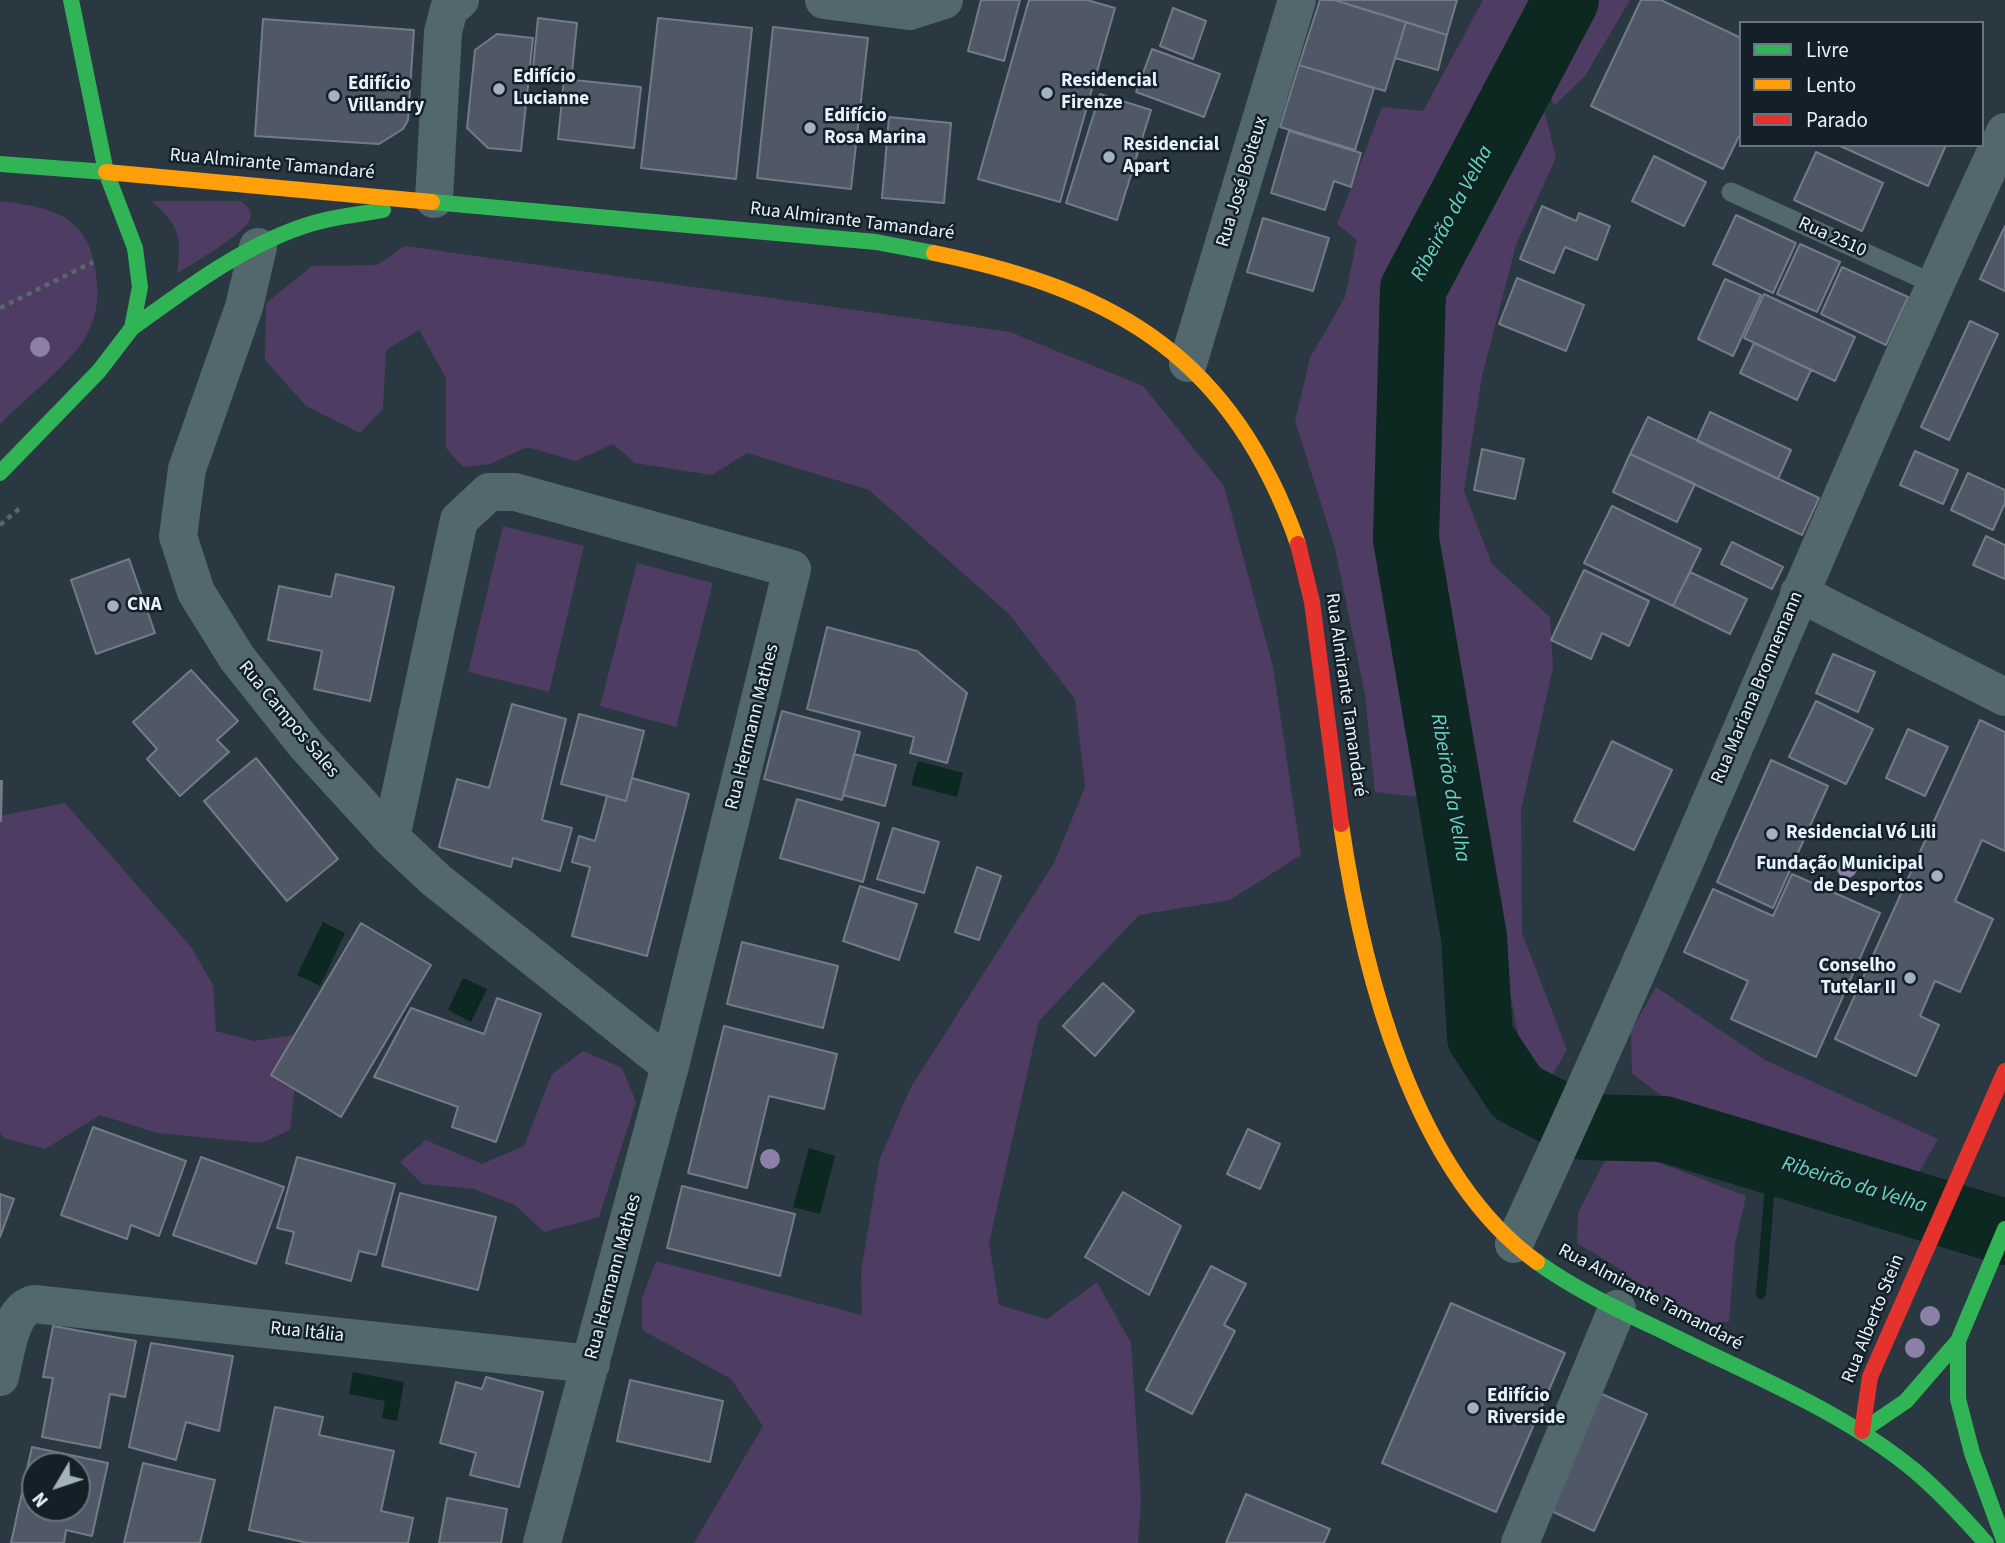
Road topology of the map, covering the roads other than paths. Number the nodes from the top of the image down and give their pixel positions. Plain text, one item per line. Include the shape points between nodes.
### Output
1 (71, 0) edge
2 (460, 0) edge
3 (824, 0) edge
4 (944, 0) edge
5 (1297, 0) edge
6 (2005, 132) edge
7 (0, 164) edge
8 (106, 172) junction
9 (257, 185) junction
10 (1731, 192) dead end
11 (434, 200) junction
12 (264, 202) dead end
13 (262, 235) junction
14 (1934, 284) junction
15 (132, 328) junction
16 (1188, 363) junction
17 (0, 473) edge
18 (1799, 593) junction
19 (2005, 697) edge
20 (391, 838) junction
21 (670, 1066) junction
22 (2005, 1071) edge
23 (2005, 1229) edge
24 (1514, 1244) junction
25 (1617, 1309) junction
26 (1958, 1340) junction
27 (591, 1364) junction
28 (0, 1377) edge
29 (1862, 1431) junction
30 (542, 1543) edge
31 (1520, 1543) edge
32 (1986, 1543) edge
33 (2005, 1543) edge

1 - 8 main road
2 - 11 street via 449,9 443,32
3 - 4 street via 909,11
5 - 16 street, Rua José Boiteux
6 - 14 street, Rua Mariana Bronnemann
7 - 8 main road, Rua Almirante Tamandaré
8 - 9 main road, Rua Almirante Tamandaré
8 - 15 main road via 135,248 140,287
9 - 11 main road, Rua Almirante Tamandaré
9 - 12 main road
10 - 14 lane, Rua 2510
11 - 13 main road, Rua Almirante Tamandaré
11 - 16 main road, Rua Almirante Tamandaré via 876,242 969,258 1041,280 1119,314
13 - 15 main road, Rua Almirante Tamandaré
13 - 20 street, Rua Campos Sales via 244,307 187,468 177,536 196,592 237,658 306,745
14 - 18 street, Rua Mariana Bronnemann
15 - 17 main road via 99,371
16 - 24 main road, Rua Almirante Tamandaré via 1240,430 1285,503 1308,582 1361,942 1398,1056 1422,1112 1459,1176
18 - 19 street
18 - 24 street, Rua Mariana Bronnemann via 1640,965
20 - 21 street, Rua Campos Sales via 436,880
20 - 21 street, Rua Hermann Mathes via 459,520 489,492 515,492 792,569
21 - 27 street, Rua Hermann Mathes
22 - 29 main road, Rua Alberto Stein via 1989,1120 1960,1167 1870,1377
23 - 26 main road
24 - 25 main road, Rua Almirante Tamandaré
25 - 29 main road, Rua Almirante Tamandaré
25 - 31 street
26 - 29 main road via 1906,1401
26 - 33 main road via 1958,1399
27 - 28 street, Rua Itália via 34,1304 17,1315
27 - 30 street, Rua Hermann Mathes
29 - 32 main road, Rua Almirante Tamandaré via 1912,1466 1965,1516

